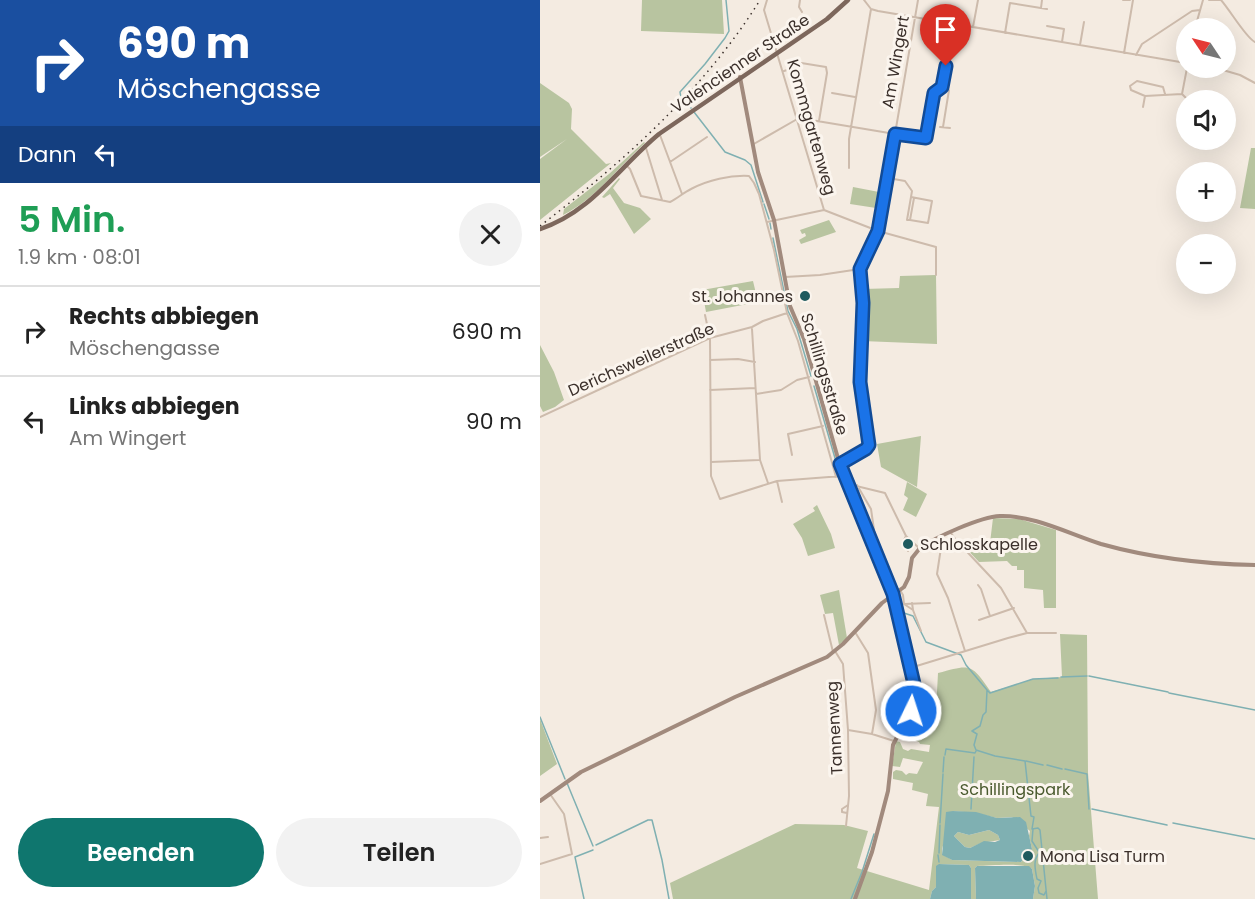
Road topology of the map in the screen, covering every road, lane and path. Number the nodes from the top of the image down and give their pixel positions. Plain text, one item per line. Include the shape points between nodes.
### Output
1 (767, 0) edge
2 (800, 0) edge
3 (848, 0) edge
4 (864, 0) edge
5 (918, 0) edge
6 (978, 0) edge
7 (1042, 0) edge
8 (1123, 0) edge
9 (1131, 0) edge
10 (1203, 0) edge
11 (1209, 0) edge
12 (1221, 0) edge
13 (1041, 8) junction
14 (871, 9) junction
15 (1047, 9) dead end
16 (1200, 10) junction
17 (802, 12) dead end
18 (915, 17) junction
19 (1198, 18) edge
20 (1084, 22) dead end
21 (1047, 26) dead end
22 (973, 27) junction
23 (1005, 33) junction
24 (1062, 42) junction
25 (1255, 42) edge
26 (1080, 45) junction
27 (949, 46) dead end
28 (778, 51) junction
29 (1124, 53) junction
30 (1136, 55) junction
31 (1176, 61) edge
32 (784, 71) junction
33 (1236, 74) edge
34 (740, 77) junction
35 (1255, 83) edge
36 (942, 87) junction
37 (832, 93) dead end
38 (1165, 94) junction
39 (1176, 94) edge
40 (1145, 96) junction
41 (855, 97) junction
42 (1143, 107) dead end
43 (796, 118) junction
44 (819, 121) junction
45 (850, 126) junction
46 (950, 128) dead end
47 (659, 134) junction
48 (895, 134) junction
49 (707, 137) dead end
50 (752, 145) junction
51 (645, 146) junction
52 (670, 162) junction
53 (626, 165) junction
54 (849, 168) dead end
55 (888, 178) junction
56 (682, 194) junction
57 (913, 197) junction
58 (661, 201) junction
59 (824, 210) junction
60 (774, 220) junction
61 (767, 222) junction
62 (540, 229) edge
63 (878, 231) junction
64 (860, 269) junction
65 (936, 275) dead end
66 (784, 277) junction
67 (787, 313) junction
68 (705, 315) dead end
69 (752, 327) junction
70 (710, 338) junction
71 (710, 360) junction
72 (754, 362) junction
73 (808, 377) junction
74 (756, 388) junction
75 (710, 390) junction
76 (756, 394) junction
77 (540, 417) edge
78 (823, 426) junction
79 (792, 455) dead end
80 (760, 460) junction
81 (711, 462) junction
82 (840, 464) junction
83 (843, 476) junction
84 (836, 477) junction
85 (777, 481) junction
86 (768, 483) junction
87 (847, 484) junction
88 (857, 485) junction
89 (782, 502) dead end
90 (874, 529) junction
91 (867, 531) junction
92 (951, 533) junction
93 (906, 536) junction
94 (956, 540) junction
95 (920, 548) junction
96 (908, 551) dead end
97 (1255, 565) edge
98 (885, 573) junction
99 (978, 585) dead end
100 (900, 590) junction
101 (893, 594) junction
102 (912, 603) junction
103 (930, 603) dead end
104 (905, 605) junction
105 (1014, 608) junction
106 (913, 610) junction
107 (824, 615) dead end
108 (990, 616) junction
109 (979, 620) dead end
110 (921, 631) dead end
111 (855, 632) junction
112 (1027, 633) junction
113 (1056, 633) dead end
114 (965, 651) junction
115 (834, 652) junction
116 (910, 668) junction
117 (848, 730) junction
118 (872, 734) junction
119 (894, 741) junction
120 (550, 794) junction
121 (540, 801) edge
122 (848, 805) junction
123 (847, 813) junction
124 (846, 826) dead end
125 (548, 837) dead end
126 (540, 838) edge
127 (540, 864) edge
128 (855, 899) edge

1 - 28 street, Kommgartenweg via 764,8
2 - 17 street
3 - 28 main road, Valencienner Straße
4 - 14 street
5 - 18 street, Am Wingert
6 - 22 street
7 - 13 street
8 - 9 street
9 - 29 street
10 - 16 street
11 - 12 street
12 - 25 street via 1247,37
13 - 15 street
13 - 23 street via 1010,3
14 - 18 street
14 - 41 street
16 - 19 street
16 - 30 street via 1192,11 1142,45
18 - 22 street
18 - 48 street, Am Wingert
20 - 26 street
21 - 24 street via 1064,29
22 - 23 street
23 - 24 street
24 - 26 street
26 - 29 street
27 - 36 street
28 - 32 street, Kommgartenweg
28 - 34 main road, Valencienner Straße
29 - 30 street
30 - 31 street
32 - 43 street, Kommgartenweg
32 - 44 street via 795,62 826,67
33 - 35 street
34 - 47 main road, Valencienner Straße
34 - 50 main road, Schillingsstraße
36 - 46 street via 950,90 942,127
36 - 48 street via 934,93 926,138
37 - 41 street
38 - 39 street
38 - 40 street
38 - 40 street via 1162,86 1134,82 1130,89
40 - 42 street
41 - 45 street
43 - 44 street
43 - 50 street
43 - 59 street, Kommgartenweg
44 - 45 street
45 - 48 street
45 - 54 street
47 - 51 main road, Valencienner Straße
47 - 52 street
48 - 55 street, Am Wingert
49 - 52 street
50 - 60 main road, Schillingsstraße
51 - 53 main road, Valencienner Straße
51 - 58 street
52 - 56 street
53 - 58 street via 640,195
53 - 62 main road, Valencienner Straße via 588,204
55 - 57 street via 905,181
55 - 63 street, Am Wingert
56 - 58 street via 670,202
56 - 61 street, Schillingsstraße via 699,185 747,176 752,179
57 - 57 street via 907,220 928,223 932,201
59 - 60 street
59 - 63 street
60 - 61 street
60 - 66 main road, Schillingsstraße
61 - 67 street, Schillingsstraße
63 - 64 street, Am Wingert
63 - 65 street via 936,247
64 - 66 street
64 - 82 street via 860,382 869,445
66 - 82 main road, Schillingsstraße
67 - 69 street, Derichsweilerstraße
67 - 73 street, Schillingsstraße
68 - 70 street
69 - 70 street, Derichsweilerstraße
69 - 72 street
70 - 71 street
70 - 77 street, Derichsweilerstraße
71 - 72 street
71 - 75 street
72 - 74 street
73 - 76 street via 782,390
73 - 78 street, Schillingsstraße
74 - 75 street
74 - 76 street
75 - 81 street
76 - 80 street
78 - 79 street via 789,433
78 - 84 street, Schillingsstraße
80 - 81 street
80 - 86 street
81 - 86 street via 711,479 720,499
82 - 83 main road, Schillingsstraße
83 - 84 street
83 - 87 main road, Schillingsstraße
84 - 85 street
85 - 86 street
85 - 89 street
87 - 88 street
87 - 91 main road, Schillingsstraße
88 - 90 street, Schillingsstraße via 871,509
88 - 93 street via 885,493
90 - 91 street
90 - 98 street, Schillingsstraße
91 - 98 main road, Schillingsstraße
92 - 94 street
92 - 95 main road
92 - 97 main road via 980,520 1016,517 1138,553 1202,563
93 - 95 street
93 - 96 street
94 - 105 street via 1001,588
94 - 114 street via 942,541 937,574
95 - 100 main road
98 - 101 main road, Schillingsstraße
99 - 108 street
100 - 101 main road
100 - 104 street
101 - 111 main road
101 - 116 main road, Schillingsstraße
102 - 103 street
102 - 104 street
102 - 106 street
104 - 106 street
105 - 108 street
105 - 112 street
106 - 110 street
107 - 115 street, Tannenweg
108 - 109 street
111 - 115 main road
111 - 118 street via 868,653 876,710
112 - 113 street
112 - 114 street
114 - 116 street
115 - 117 street, Tannenweg via 843,664
115 - 120 main road via 574,775
116 - 119 main road, Schillingsstraße via 914,699
117 - 118 street
117 - 122 street, Tannenweg
118 - 119 street
119 - 128 main road, Schillingsstraße via 888,791
120 - 121 main road
120 - 127 street via 565,818 572,854
122 - 123 street, Tannenweg
122 - 123 street, Tannenweg via 842,810
123 - 124 street, Tannenweg
125 - 126 street

